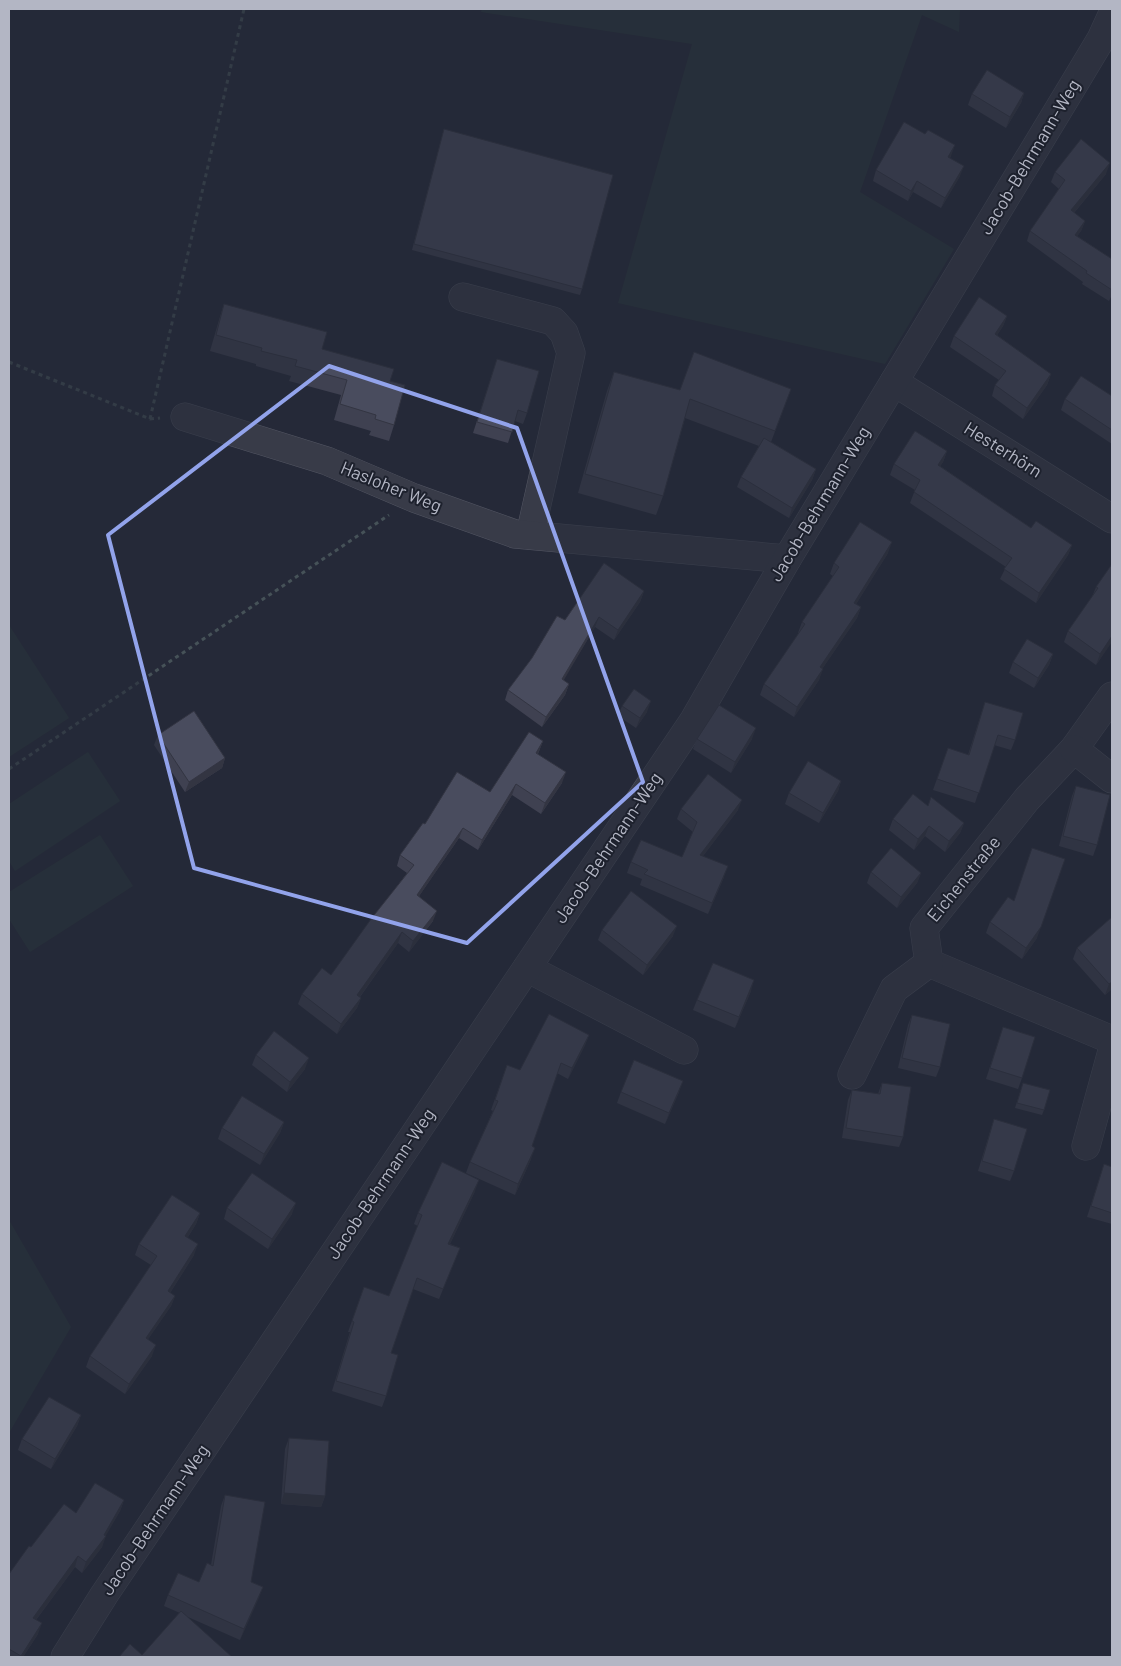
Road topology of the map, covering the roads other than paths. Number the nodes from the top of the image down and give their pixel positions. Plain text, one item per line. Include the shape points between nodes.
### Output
1 (1112, 15) edge
2 (463, 298) dead end
3 (894, 382) junction
4 (184, 417) road end
5 (1112, 519) edge
6 (530, 535) junction
7 (787, 559) junction
8 (1112, 696) edge
9 (1074, 749) junction
10 (1112, 779) edge
11 (929, 963) junction
12 (527, 968) junction
13 (1112, 1040) edge
14 (684, 1050) dead end
15 (1112, 1050) edge
16 (852, 1075) dead end
17 (1086, 1146) dead end
18 (64, 1657) edge

1 - 3 street, Jacob-Behrmann-Weg via 1101,39
2 - 6 street via 553,321 564,333 571,353
3 - 5 street, Hesterhörn
3 - 7 street, Jacob-Behrmann-Weg
4 - 6 street, Hasloher Weg via 327,461 414,498 515,534
6 - 7 street, Hasloher Weg
7 - 12 street, Jacob-Behrmann-Weg via 694,720
8 - 9 street, Eichenstraße
9 - 10 street
9 - 11 street, Eichenstraße via 1027,800 924,928
11 - 13 street
11 - 16 street via 894,989
12 - 14 street
12 - 18 street, Jacob-Behrmann-Weg
15 - 17 street

